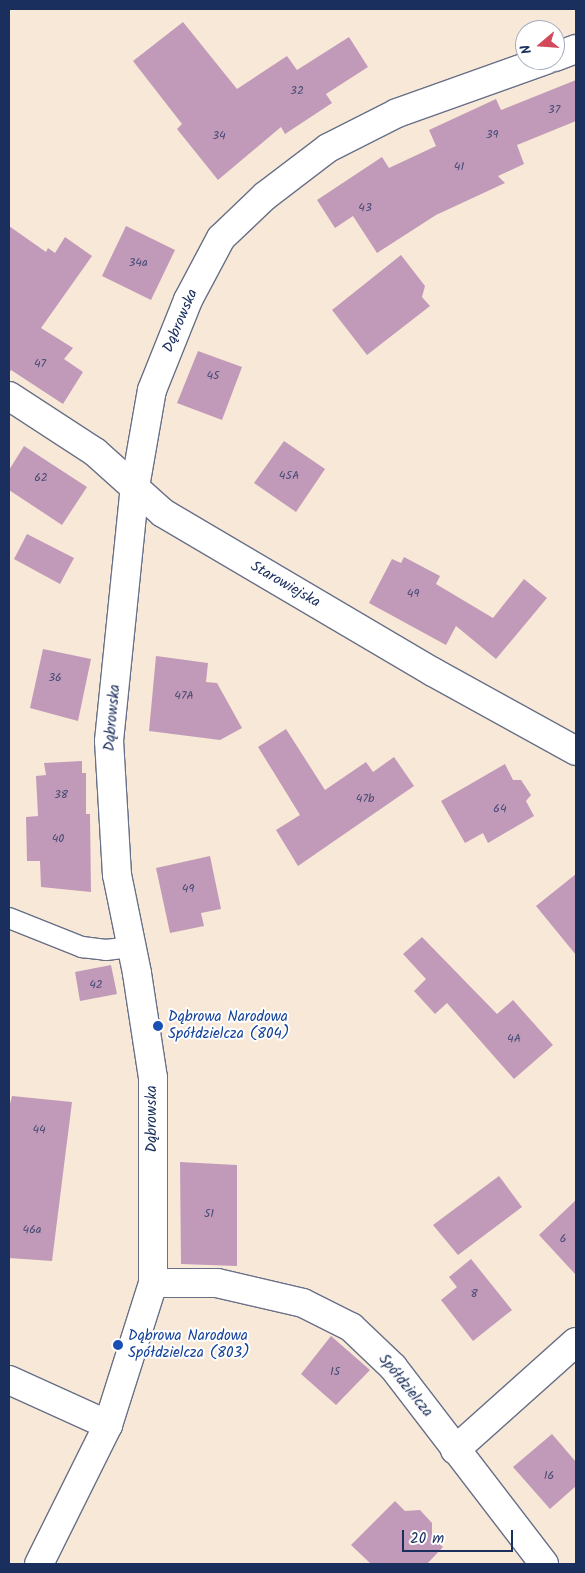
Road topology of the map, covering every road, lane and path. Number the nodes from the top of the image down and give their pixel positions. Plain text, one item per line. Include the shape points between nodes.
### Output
1 (518, 70) edge
2 (9, 396) edge
3 (135, 487) junction
4 (576, 751) edge
5 (9, 918) edge
6 (132, 947) junction
7 (153, 1283) junction
8 (576, 1342) edge
9 (9, 1380) edge
10 (108, 1425) junction
11 (455, 1450) junction
12 (39, 1564) edge
13 (544, 1564) edge

1 - 3 street, Dąbrowska via 397,113 328,148 265,196 221,238 188,300 152,390
2 - 3 street, Starowiejska via 95,452
3 - 4 street, Starowiejska via 163,513 433,672
3 - 6 street, Dąbrowska via 109,741 117,874
5 - 6 lane via 82,947 106,950
6 - 7 street, Dąbrowska via 153,1078
7 - 10 street, Dąbrowska
7 - 11 street, Spółdzielcza via 217,1283 303,1304 351,1327 393,1367
8 - 11 street
9 - 10 street
10 - 12 street, Dąbrowska
11 - 13 street, Spółdzielcza

